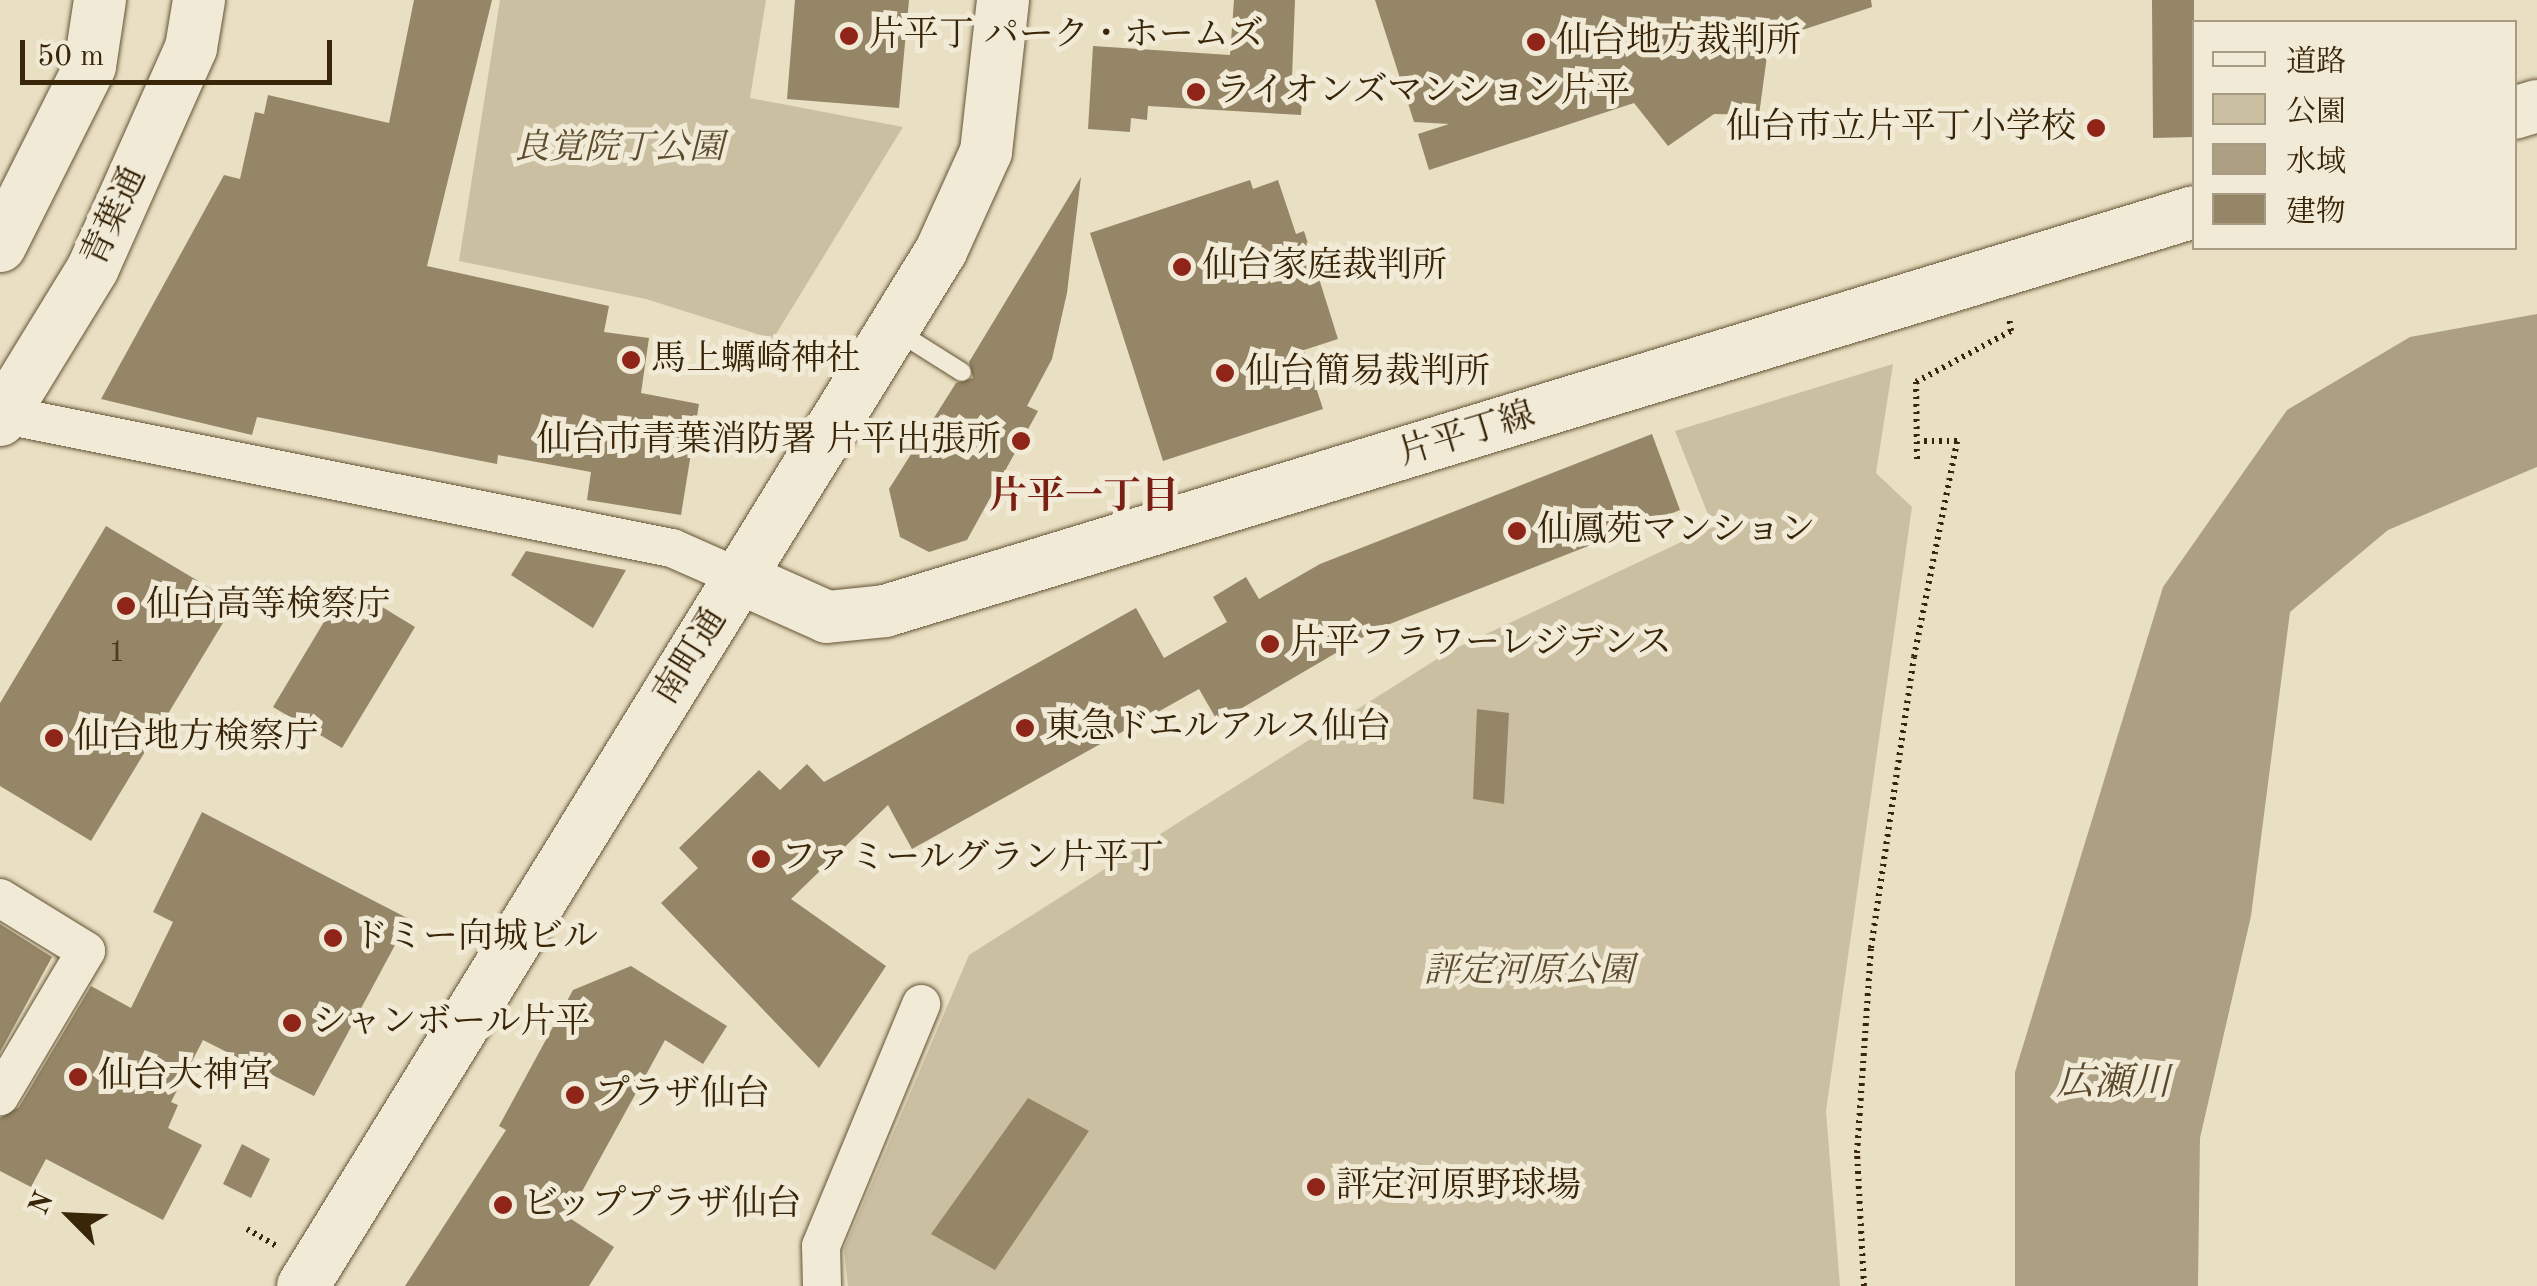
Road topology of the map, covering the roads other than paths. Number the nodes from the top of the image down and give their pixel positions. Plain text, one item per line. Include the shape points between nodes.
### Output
1 (100, 0) edge
2 (199, 0) edge
3 (1003, 0) edge
4 (2192, 213) edge
5 (0, 246) edge
6 (895, 330) junction
7 (962, 372) dead end
8 (1, 417) edge
9 (740, 578) junction
10 (0, 898) edge
11 (921, 1004) dead end
12 (0, 1096) edge
13 (304, 1286) edge
14 (822, 1286) edge

1 - 5 street via 90,66
2 - 8 street, 青葉通 via 191,48 92,268
3 - 6 street, 南町通 via 986,152
4 - 9 street, 片平丁線 via 885,611 827,618
6 - 7 lane
6 - 9 street, 南町通
8 - 9 street via 653,544
9 - 13 street, 南町通
10 - 12 street via 86,951
11 - 14 street via 820,1246

